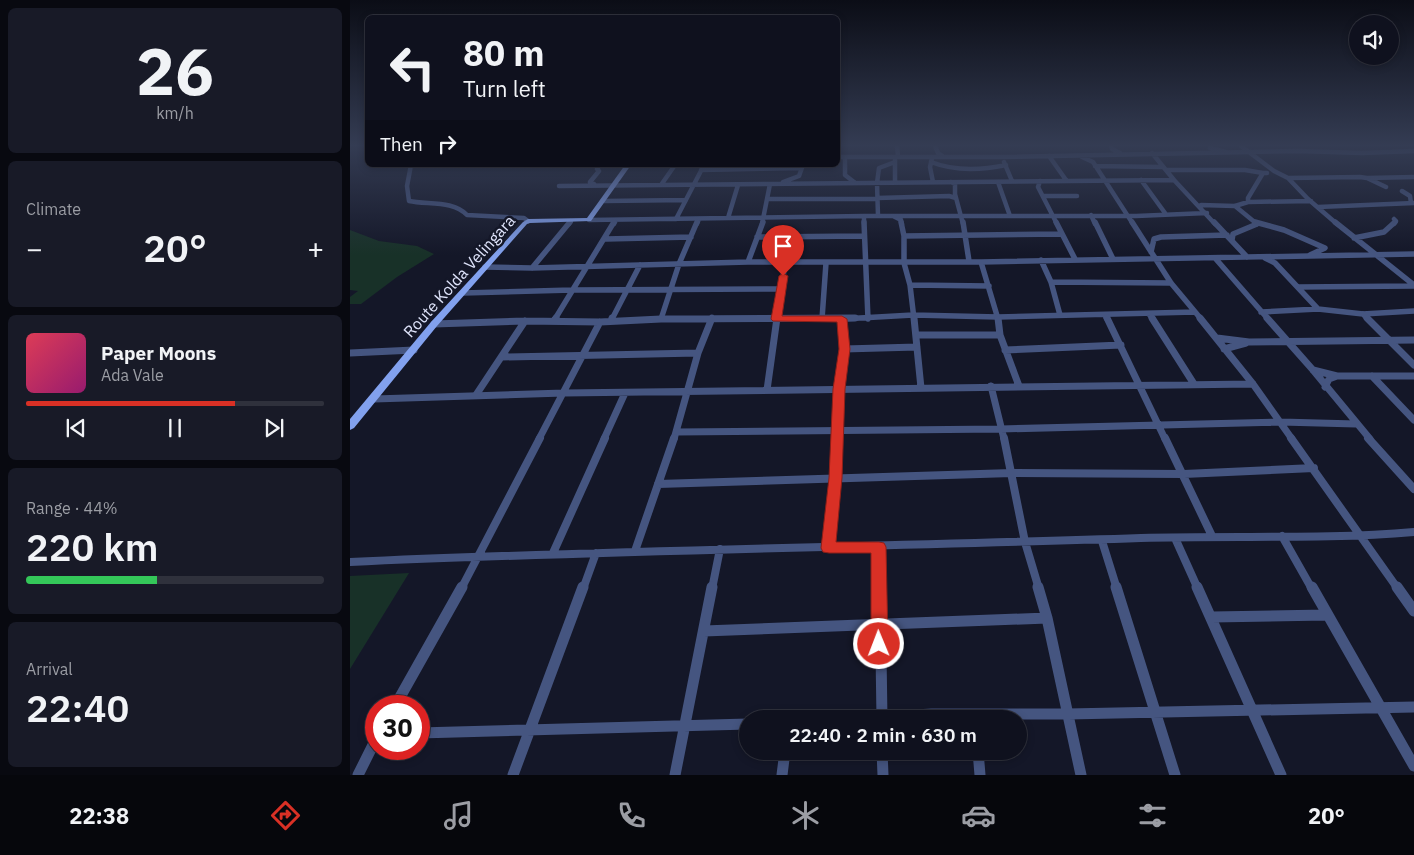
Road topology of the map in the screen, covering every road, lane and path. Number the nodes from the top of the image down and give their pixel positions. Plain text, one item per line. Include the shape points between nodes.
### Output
1 (408, 182) edge
2 (590, 182) edge
3 (617, 182) edge
4 (662, 182) edge
5 (694, 182) edge
6 (782, 182) edge
7 (874, 182) edge
8 (877, 182) edge
9 (951, 182) edge
10 (998, 182) edge
11 (1040, 182) edge
12 (1107, 182) edge
13 (1143, 182) edge
14 (1176, 182) edge
15 (1258, 182) edge
16 (1292, 182) edge
17 (1375, 182) edge
18 (830, 183) joint
19 (857, 183) joint
20 (770, 184) junction
21 (777, 184) junction
22 (595, 185) junction
23 (660, 185) junction
24 (692, 185) junction
25 (738, 185) junction
26 (559, 186) dead end
27 (614, 186) junction
28 (1386, 187) dead end
29 (1402, 191) dead end
30 (956, 196) junction
31 (1043, 196) junction
32 (1077, 196) dead end
33 (877, 198) junction
34 (768, 199) junction
35 (686, 200) junction
36 (604, 201) junction
37 (1310, 201) junction
38 (1248, 202) junction
39 (1412, 203) edge
40 (1201, 205) junction
41 (1235, 206) junction
42 (1318, 207) junction
43 (1165, 213) junction
44 (1207, 213) junction
45 (1091, 215) junction
46 (864, 216) junction
47 (878, 216) junction
48 (893, 216) junction
49 (1010, 216) junction
50 (1052, 216) junction
51 (1130, 216) junction
52 (961, 217) junction
53 (728, 218) junction
54 (764, 218) junction
55 (676, 219) junction
56 (699, 219) junction
57 (1394, 219) dead end
58 (589, 220) junction
59 (616, 220) junction
60 (528, 221) junction
61 (571, 221) junction
62 (1257, 224) junction
63 (1062, 234) junction
64 (966, 235) junction
65 (1227, 235) junction
66 (863, 236) junction
67 (904, 236) junction
68 (691, 237) junction
69 (757, 237) junction
70 (1354, 238) junction
71 (606, 239) junction
72 (1232, 240) junction
73 (1325, 248) junction
74 (1153, 255) junction
75 (1375, 255) junction
76 (1414, 255) edge
77 (1247, 256) junction
78 (1308, 256) junction
79 (1352, 256) junction
80 (1362, 256) junction
81 (1216, 258) junction
82 (1075, 259) junction
83 (1113, 259) junction
84 (1041, 260) junction
85 (1276, 260) junction
86 (970, 261) junction
87 (748, 262) junction
88 (865, 262) junction
89 (981, 262) junction
90 (1385, 262) junction
91 (785, 263) junction
92 (826, 263) junction
93 (904, 263) junction
94 (679, 264) junction
95 (640, 265) junction
96 (588, 266) junction
97 (485, 267) junction
98 (532, 268) junction
99 (1051, 282) junction
100 (1171, 283) junction
101 (910, 285) junction
102 (989, 286) junction
103 (1414, 286) edge
104 (1299, 287) junction
105 (672, 289) junction
106 (781, 289) junction
107 (572, 290) junction
108 (628, 290) junction
109 (462, 293) junction
110 (1318, 309) junction
111 (1414, 311) edge
112 (1195, 312) junction
113 (1261, 312) junction
114 (1149, 314) junction
115 (1363, 314) junction
116 (913, 315) junction
117 (1060, 315) junction
118 (1105, 315) junction
119 (998, 317) junction
120 (712, 318) junction
121 (661, 319) junction
122 (776, 319) junction
123 (822, 319) junction
124 (842, 319) junction
125 (868, 319) junction
126 (525, 321) junction
127 (554, 321) junction
128 (611, 321) junction
129 (600, 322) junction
130 (434, 324) junction
131 (916, 335) junction
132 (1000, 335) junction
133 (1217, 338) junction
134 (1414, 340) edge
135 (1389, 341) junction
136 (1249, 342) junction
137 (1287, 342) junction
138 (1121, 345) junction
139 (917, 347) junction
140 (844, 349) junction
141 (1224, 349) junction
142 (414, 350) junction
143 (1004, 350) junction
144 (350, 353) edge
145 (698, 353) junction
146 (582, 354) junction
147 (502, 357) junction
148 (1414, 365) edge
149 (1313, 370) junction
150 (1337, 376) junction
151 (1372, 376) junction
152 (1414, 376) edge
153 (1194, 384) junction
154 (1253, 384) junction
155 (1140, 385) junction
156 (991, 386) junction
157 (1019, 386) junction
158 (1325, 386) junction
159 (921, 388) junction
160 (839, 389) junction
161 (766, 390) junction
162 (686, 391) junction
163 (564, 392) junction
164 (625, 393) junction
165 (476, 395) junction
166 (374, 399) junction
167 (1414, 420) edge
168 (1281, 422) junction
169 (1356, 424) junction
170 (1160, 425) junction
171 (350, 426) edge
172 (1001, 429) junction
173 (676, 432) junction
174 (838, 432) junction
175 (1314, 468) junction
176 (1012, 474) junction
177 (1184, 474) junction
178 (1404, 477) junction
179 (1414, 477) edge
180 (836, 478) junction
181 (658, 484) junction
182 (1414, 489) edge
183 (1414, 532) edge
184 (1212, 536) junction
185 (1282, 536) junction
186 (1360, 537) junction
187 (1175, 538) junction
188 (1102, 541) junction
189 (1025, 542) junction
190 (879, 547) junction
191 (829, 548) junction
192 (720, 550) junction
193 (635, 551) junction
194 (553, 553) junction
195 (596, 553) junction
196 (477, 556) junction
197 (350, 562) edge
198 (1414, 611) edge
199 (1326, 615) junction
200 (1212, 617) junction
201 (1047, 618) junction
202 (879, 626) junction
203 (704, 631) junction
204 (401, 695) edge
205 (1379, 707) junction
206 (1414, 707) edge
207 (882, 710) edge
208 (1252, 710) junction
209 (1154, 712) junction
210 (1068, 714) junction
211 (1027, 715) edge
212 (739, 724) edge
213 (685, 725) junction
214 (530, 729) junction
215 (430, 733) edge
216 (366, 760) edge
217 (784, 760) edge
218 (882, 760) edge
219 (979, 760) edge
220 (1414, 766) edge
221 (358, 775) edge
222 (513, 775) edge
223 (675, 775) edge
224 (782, 775) edge
225 (883, 775) edge
226 (980, 775) edge
227 (1081, 775) edge
228 (1175, 775) edge
229 (1281, 775) edge

1 - 60 street via 409,201 452,206 467,215 524,218
2 - 22 street
3 - 27 main road
4 - 23 street
5 - 24 street
6 - 21 street
7 - 19 street
8 - 33 street
9 - 30 street via 955,184
10 - 49 street
11 - 31 street via 1038,187
12 - 51 street
13 - 43 street
14 - 40 street
15 - 38 street
16 - 37 street
17 - 28 street
18 - 19 street
18 - 21 street
20 - 21 street
20 - 25 street
20 - 34 street
22 - 26 street
22 - 27 street
23 - 24 street
23 - 27 street
24 - 25 street
24 - 35 street
25 - 53 street
27 - 36 main road
29 - 39 street via 1410,196
30 - 33 street
30 - 52 street
31 - 32 street
31 - 50 street
33 - 34 street
33 - 47 street
34 - 54 street
35 - 36 street
35 - 55 street
36 - 58 main road
37 - 38 street
37 - 42 street
38 - 41 street
39 - 42 street
40 - 41 street
40 - 44 street
41 - 62 street
42 - 70 street
43 - 44 street
43 - 51 street
44 - 65 street
45 - 50 street
45 - 51 street
45 - 83 street
46 - 47 street
46 - 54 street
46 - 66 street
47 - 48 street
48 - 52 street
48 - 67 street via 901,220
49 - 50 street
49 - 52 street
50 - 63 street
51 - 74 street
52 - 64 street
53 - 54 street
53 - 56 street
54 - 69 street
55 - 56 street
55 - 59 street
56 - 68 street
57 - 70 street via 1393,227
58 - 59 street
58 - 61 main road, Route Kolda Velingara
59 - 71 street
60 - 61 main road, Route Kolda Velingara
60 - 97 main road, Route Kolda Velingara
61 - 98 street
62 - 72 street via 1233,234
62 - 73 street via 1284,230
63 - 64 street
63 - 82 street
64 - 67 street
64 - 86 street
65 - 72 street
65 - 74 street via 1161,237 1154,240
66 - 69 street
66 - 88 street
67 - 93 street
68 - 71 street
68 - 94 street
69 - 87 street
70 - 75 street
71 - 96 street
72 - 77 street
73 - 78 street
73 - 79 street
74 - 81 street
74 - 83 street
74 - 100 street
75 - 76 street
75 - 80 street
75 - 90 street
77 - 81 street
77 - 85 street
78 - 79 street
78 - 85 street
79 - 80 street
80 - 90 street
81 - 113 street
82 - 83 street
82 - 84 street
84 - 89 street
84 - 99 street
85 - 104 street
86 - 89 street
86 - 93 street
87 - 91 street
87 - 94 street
88 - 92 street
88 - 93 street
88 - 125 street
89 - 102 street
90 - 103 street
91 - 92 street
91 - 106 street
92 - 123 street
93 - 101 street
94 - 95 street
94 - 105 street
95 - 96 street
95 - 108 street
96 - 98 street
96 - 107 street
97 - 98 street
97 - 109 main road, Route Kolda Velingara
99 - 100 street
99 - 117 street
100 - 112 street
101 - 102 street
101 - 116 street
102 - 119 street
103 - 104 street
104 - 110 street
105 - 106 street
105 - 108 street
105 - 121 street
106 - 122 street
107 - 108 street
107 - 109 street
107 - 127 street
108 - 128 street
109 - 130 main road, Route Kolda Velingara
110 - 113 street
110 - 115 street
111 - 115 street
112 - 114 street
112 - 133 street
113 - 137 street
114 - 118 street
114 - 153 street
115 - 135 street
116 - 119 street
116 - 125 street
116 - 131 street
117 - 118 street
117 - 119 street
118 - 138 street
119 - 132 street
120 - 121 street
120 - 122 street
120 - 145 street
121 - 128 street
122 - 123 street
122 - 161 street
123 - 124 street
124 - 125 street
124 - 140 street
126 - 127 street
126 - 130 street
126 - 147 street
127 - 129 street
128 - 129 street
129 - 146 street
130 - 142 main road, Route Kolda Velingara
131 - 132 street
131 - 139 street
132 - 143 street
133 - 136 street
133 - 141 street
134 - 135 street
135 - 137 street
135 - 148 street
136 - 137 street
136 - 141 street
137 - 149 street
138 - 143 street
138 - 155 street
139 - 140 street
139 - 159 street
140 - 160 street
141 - 154 street
142 - 144 street
142 - 166 main road, Route Kolda Velingara
143 - 157 street
145 - 146 street
145 - 162 street
146 - 147 street
146 - 163 street
147 - 165 street
149 - 150 street
149 - 158 street
150 - 151 street
150 - 158 street via 1329,379
151 - 152 street
151 - 167 street
153 - 154 street
153 - 155 street
154 - 168 street
155 - 157 street
155 - 170 street
156 - 157 street
156 - 159 street
156 - 172 street
158 - 169 street
159 - 160 street
160 - 161 street
160 - 174 street
161 - 162 street
162 - 164 street
162 - 173 street
163 - 164 street
163 - 165 street
163 - 196 street
164 - 194 street
165 - 166 street
166 - 171 main road, Route Kolda Velingara
168 - 169 street
168 - 170 street
168 - 175 street
169 - 178 street
170 - 172 street
170 - 177 street
172 - 174 street
172 - 176 street
173 - 174 street
173 - 181 street
174 - 180 street
175 - 177 street
175 - 186 street
176 - 177 street
176 - 180 street
176 - 189 street
177 - 184 street
178 - 179 street
178 - 182 street
180 - 181 street
180 - 191 street
181 - 193 street
183 - 186 street
184 - 185 street
184 - 187 street
185 - 186 street
185 - 199 street
186 - 198 street
187 - 188 street
187 - 200 street
188 - 189 street
188 - 209 street
189 - 190 street
189 - 201 street
190 - 191 street
190 - 202 street
191 - 192 street
192 - 193 street
192 - 203 street
193 - 195 street
194 - 195 street
194 - 196 street
195 - 214 street
196 - 197 street
196 - 204 street
199 - 200 street
199 - 205 street
200 - 208 street
201 - 202 street
201 - 210 street
202 - 203 street
202 - 207 street
203 - 213 street
205 - 206 street
205 - 208 street
205 - 220 street
208 - 209 street
208 - 229 street
209 - 210 street
209 - 228 street
210 - 211 street
210 - 227 street
212 - 213 street
213 - 214 street
213 - 223 street
214 - 215 street
214 - 222 street
216 - 221 street
217 - 224 street
218 - 225 street
219 - 226 street

